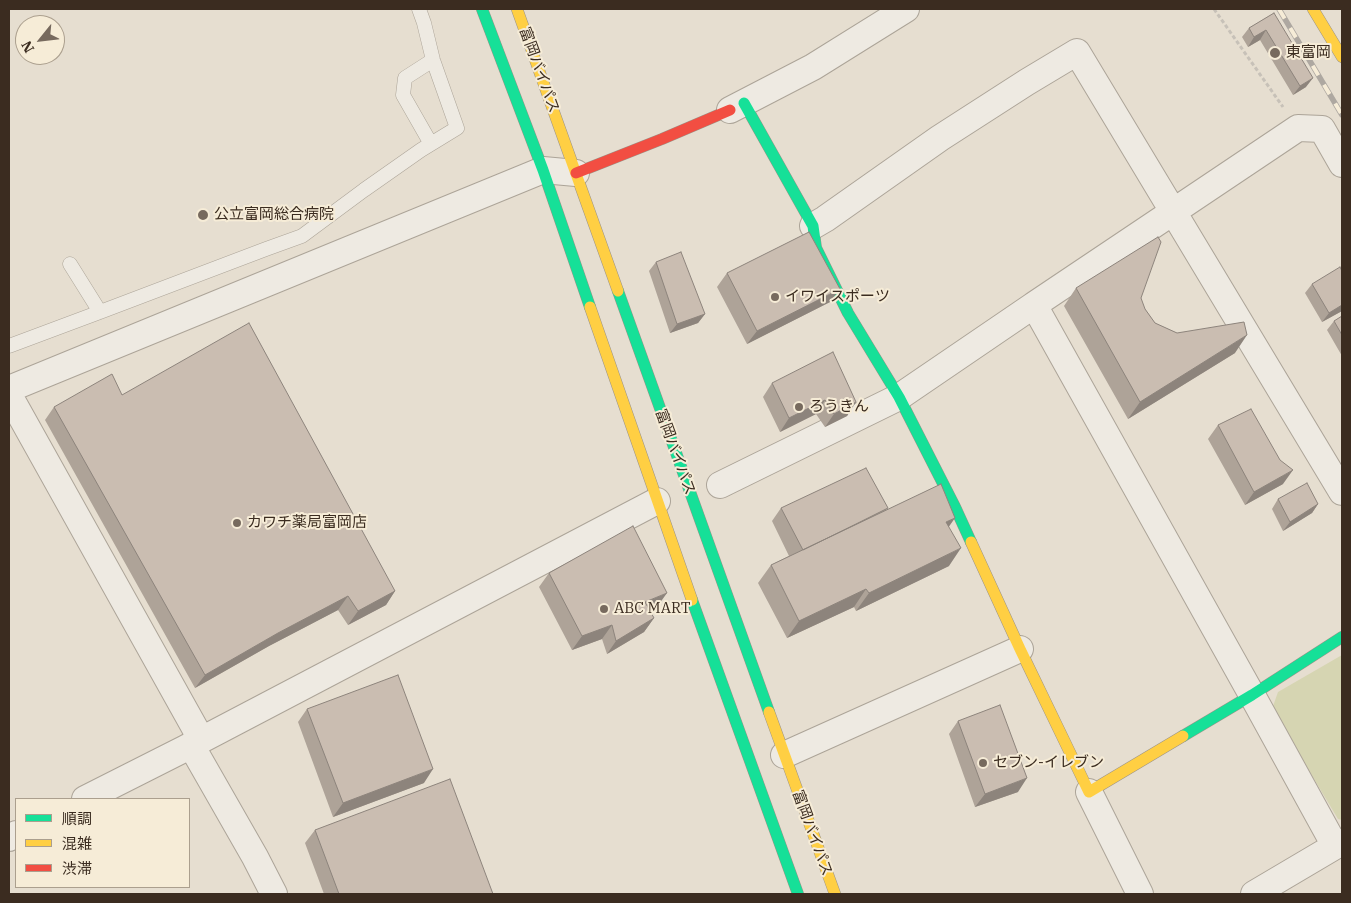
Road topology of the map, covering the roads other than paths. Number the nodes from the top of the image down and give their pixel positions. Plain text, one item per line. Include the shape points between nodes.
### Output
1 (419, 9) edge
2 (482, 9) edge
3 (516, 9) edge
4 (906, 9) edge
5 (1313, 9) edge
6 (1342, 57) edge
7 (433, 60) junction
8 (737, 106) junction
9 (431, 144) junction
10 (1342, 164) edge
11 (543, 170) junction
12 (576, 173) junction
13 (1174, 211) junction
14 (813, 226) junction
15 (70, 264) dead end
16 (1034, 305) junction
17 (100, 312) junction
18 (9, 346) edge
19 (9, 389) edge
20 (9, 395) edge
21 (899, 397) junction
22 (720, 485) dead end
23 (1342, 492) edge
24 (657, 501) junction
25 (1342, 637) edge
26 (1020, 649) junction
27 (1252, 695) junction
28 (196, 742) junction
29 (784, 755) junction
30 (1089, 792) junction
31 (87, 798) edge
32 (1339, 844) edge
33 (274, 894) edge
34 (798, 894) edge
35 (835, 894) edge
36 (1140, 894) edge
37 (1254, 894) edge

1 - 7 lane
2 - 11 main road, 富岡バイパス
3 - 12 main road, 富岡バイパス
4 - 8 street via 813,67
5 - 6 main road
7 - 9 lane via 457,128
7 - 9 lane via 405,78 403,95
8 - 12 main road
8 - 14 main road
9 - 17 lane via 302,236
10 - 13 street via 1322,130 1298,128
11 - 12 street
11 - 19 street
11 - 24 main road, 富岡バイパス
12 - 29 main road, 富岡バイパス
13 - 14 street via 1077,52 940,138
13 - 16 street
13 - 23 street
14 - 21 main road via 816,248 848,313
15 - 17 lane
16 - 21 street
16 - 27 street
17 - 18 lane
20 - 28 street
21 - 22 street
21 - 26 main road via 955,507
24 - 28 street
24 - 34 main road, 富岡バイパス
25 - 27 main road
26 - 29 street
26 - 30 main road
27 - 30 main road
27 - 32 street
28 - 31 street
28 - 33 street
29 - 35 main road, 富岡バイパス
30 - 36 street
32 - 37 street

